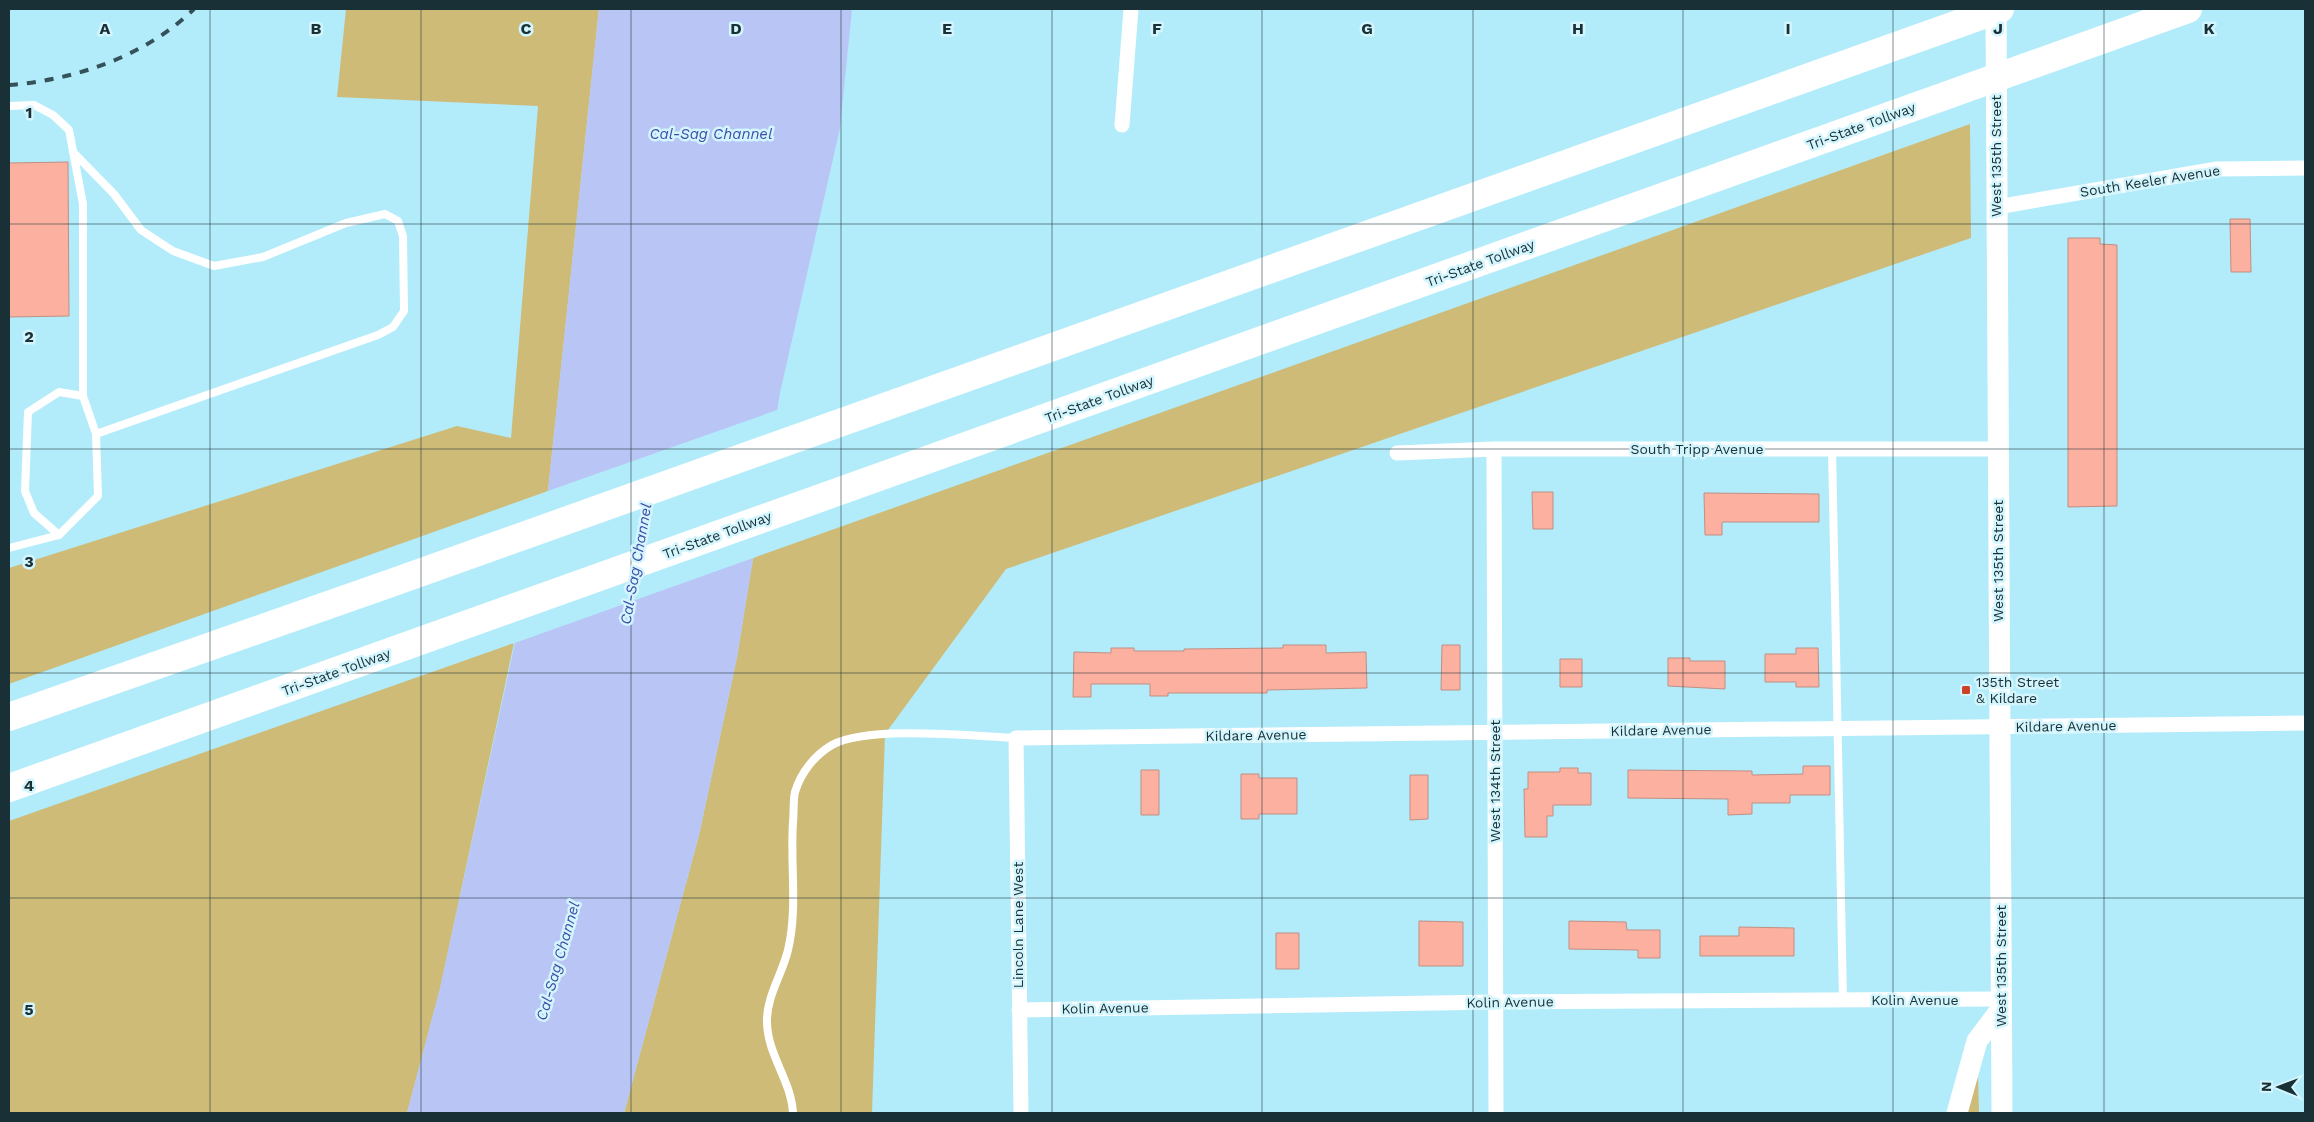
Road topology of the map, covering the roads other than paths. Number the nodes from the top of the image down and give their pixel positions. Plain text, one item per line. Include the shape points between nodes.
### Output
1 (1131, 9) edge
2 (1996, 9) edge
3 (2000, 9) edge
4 (2188, 9) edge
5 (9, 106) edge
6 (1122, 125) dead end
7 (73, 152) junction
8 (2305, 168) edge
9 (1997, 207) junction
10 (83, 396) junction
11 (96, 434) junction
12 (1494, 449) junction
13 (1832, 449) junction
14 (1998, 449) junction
15 (1397, 453) dead end
16 (59, 535) junction
17 (9, 548) edge
18 (9, 717) edge
19 (2305, 723) edge
20 (2000, 727) junction
21 (1837, 728) junction
22 (1495, 732) junction
23 (1016, 738) junction
24 (9, 788) edge
25 (1843, 1000) junction
26 (1496, 1002) junction
27 (2001, 1004) junction
28 (1019, 1010) junction
29 (793, 1113) edge
30 (1021, 1113) edge
31 (1496, 1113) edge
32 (1957, 1113) edge
33 (2002, 1113) edge

1 - 6 street
2 - 9 street, West 135th Street
3 - 18 highway
4 - 24 highway, Tri-State Tollway
5 - 7 lane via 34,105 53,115 68,130
7 - 10 lane via 83,204
7 - 11 lane via 114,194 141,230 173,250 214,266 263,257 346,223 385,214 398,221 404,236 404,311 393,327
8 - 9 street, South Keeler Avenue via 2217,169
9 - 14 street, West 135th Street
10 - 11 lane
10 - 16 lane via 59,392 28,412 25,491 34,513
11 - 16 lane via 98,496
12 - 13 street, South Tripp Avenue
12 - 15 street, South Tripp Avenue
12 - 22 street, West 134th Street
13 - 14 street, South Tripp Avenue
13 - 21 lane
14 - 20 street, West 135th Street
16 - 17 lane
19 - 20 street, Kildare Avenue
20 - 21 street, Kildare Avenue
20 - 27 street, West 135th Street
21 - 22 street, Kildare Avenue
21 - 25 lane
22 - 23 street, Kildare Avenue
22 - 26 street, West 134th Street
23 - 28 street, Lincoln Lane West
23 - 29 lane via 885,734 850,737 819,754 802,773 795,793 793,913 788,950 769,1003 767,1023 771,1049 792,1096
25 - 26 street, Kolin Avenue
25 - 27 street, Kolin Avenue
26 - 28 street, Kolin Avenue
26 - 31 street, West 134th Street
27 - 32 street via 1977,1041
27 - 33 street, West 135th Street
28 - 30 street, Lincoln Lane West

